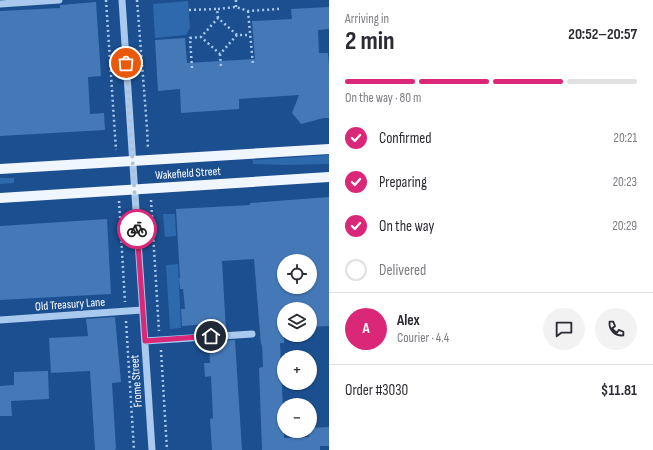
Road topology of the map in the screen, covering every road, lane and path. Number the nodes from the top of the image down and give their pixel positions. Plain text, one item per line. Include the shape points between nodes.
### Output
1 (60, 0) edge
2 (106, 0) edge
3 (122, 0) edge
4 (137, 0) edge
5 (236, 0) edge
6 (0, 4) edge
7 (236, 7) junction
8 (217, 9) junction
9 (279, 9) dead end
10 (189, 10) dead end
11 (248, 11) junction
12 (218, 18) junction
13 (237, 35) junction
14 (250, 35) junction
15 (201, 37) junction
16 (220, 54) junction
17 (253, 65) dead end
18 (221, 66) dead end
19 (192, 68) dead end
20 (329, 149) edge
21 (148, 160) junction
22 (133, 161) junction
23 (117, 162) junction
24 (0, 169) edge
25 (329, 177) edge
26 (150, 188) junction
27 (135, 189) junction
28 (119, 190) junction
29 (0, 198) edge
30 (142, 310) junction
31 (125, 311) junction
32 (0, 320) edge
33 (252, 334) dead end
34 (160, 340) junction
35 (145, 341) junction
36 (134, 450) edge
37 (152, 450) edge
38 (167, 450) edge

1 - 6 street
2 - 23 path
3 - 22 street, Frome Street
4 - 21 path
5 - 7 path
7 - 8 path
7 - 11 path
8 - 10 path
8 - 12 path
9 - 11 path
11 - 14 path
12 - 13 path
12 - 15 path
13 - 14 path
13 - 16 path
14 - 17 path
15 - 16 path
15 - 19 path via 190,38
16 - 18 path
20 - 21 main road, Wakefield Street
21 - 22 main road, Wakefield Street
22 - 23 main road, Wakefield Street
22 - 27 street, Frome Street
23 - 24 main road, Wakefield Street
25 - 26 main road, Wakefield Street
26 - 27 main road, Wakefield Street
26 - 34 path
27 - 28 main road, Wakefield Street
27 - 30 street, Frome Street
28 - 29 main road, Wakefield Street
28 - 31 path
30 - 31 street, Old Treasury Lane
30 - 35 street, Frome Street
31 - 32 street, Old Treasury Lane
31 - 36 path
33 - 34 street
34 - 35 street
34 - 38 path
35 - 37 street, Frome Street

